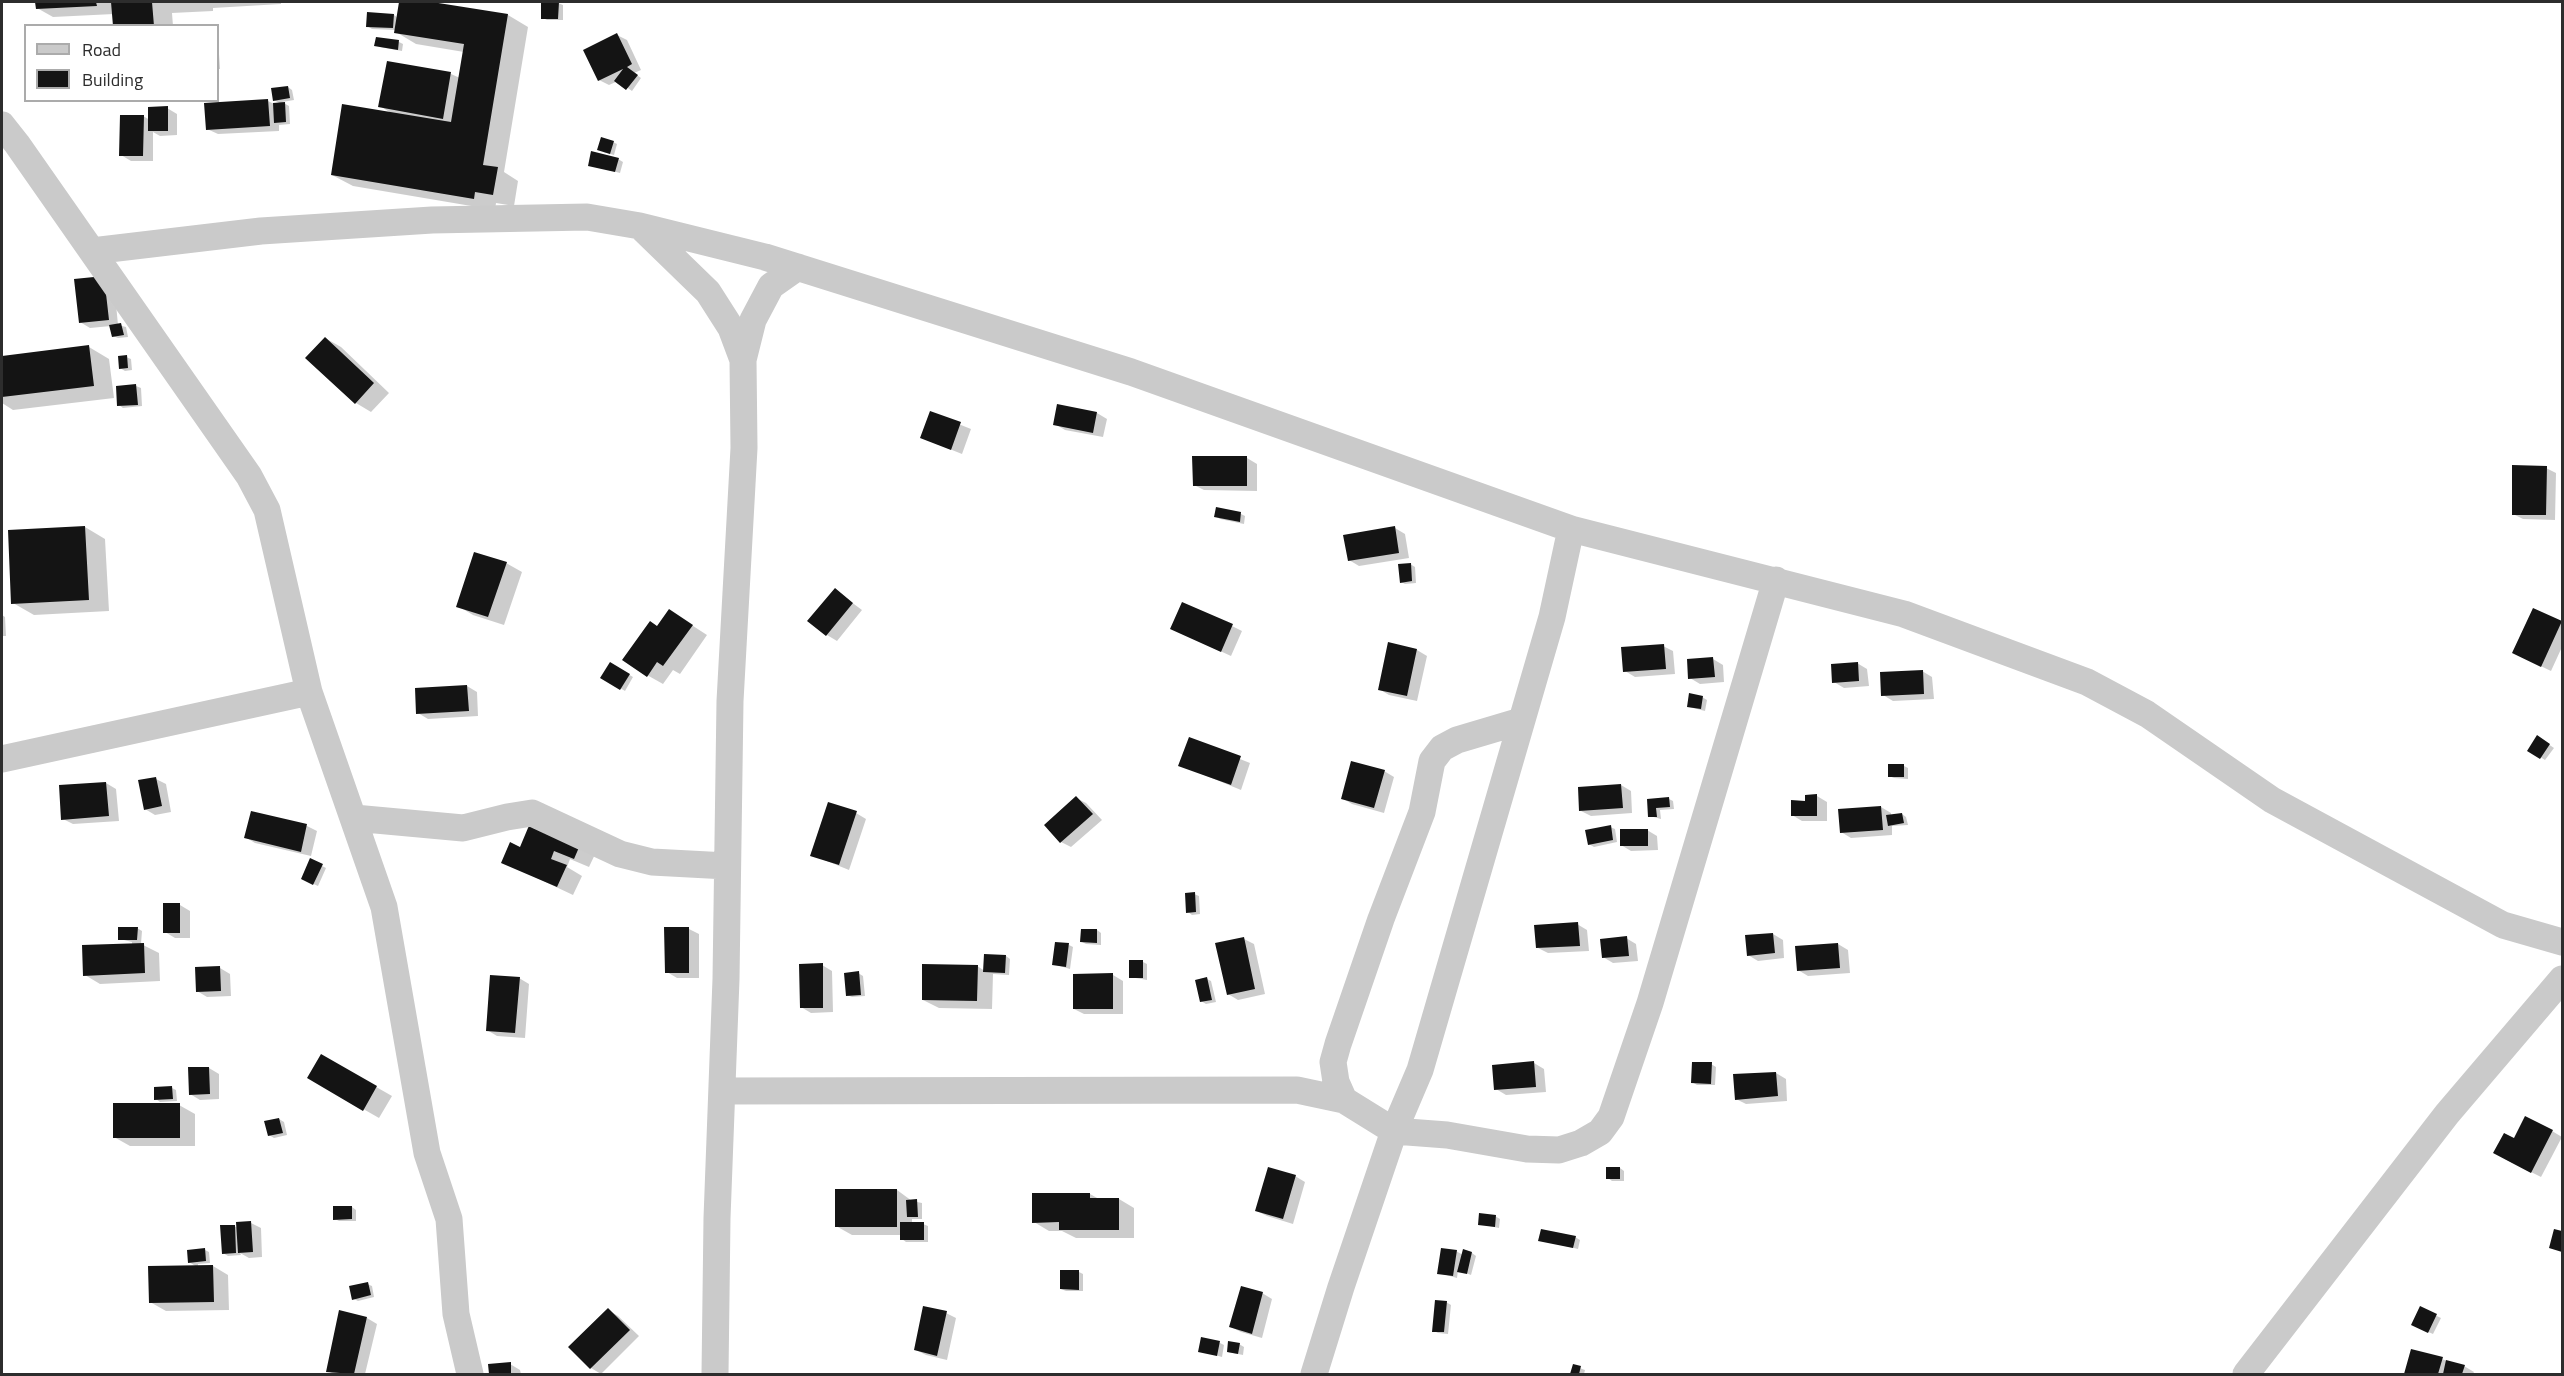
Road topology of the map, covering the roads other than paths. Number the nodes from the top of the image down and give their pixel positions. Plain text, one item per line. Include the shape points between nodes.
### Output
1 (2, 125) edge
2 (640, 226) junction
3 (92, 251) junction
4 (798, 267) junction
5 (743, 360) junction
6 (1572, 530) junction
7 (1776, 580) junction
8 (309, 692) junction
9 (1521, 721) junction
10 (2, 759) edge
11 (354, 818) junction
12 (727, 866) junction
13 (2562, 942) edge
14 (2562, 979) edge
15 (1333, 1062) junction
16 (1297, 1090) junction
17 (722, 1091) junction
18 (1344, 1100) junction
19 (1394, 1131) junction
20 (470, 1374) edge
21 (715, 1374) edge
22 (1314, 1374) edge
23 (2246, 1374) edge

1 - 3 street
2 - 3 street via 587,217 432,220 261,231
2 - 4 street
2 - 5 street via 708,292 731,328
3 - 8 street via 249,476 267,510
4 - 5 street via 771,286 753,320
4 - 6 street via 1131,372
5 - 12 street via 744,448 730,701
6 - 7 street
6 - 9 street via 1552,617
7 - 13 street via 1904,614 2087,682 2147,714 2272,800 2503,925
7 - 19 street via 1650,1003 1611,1117 1600,1132 1559,1150
8 - 10 street
8 - 11 street
9 - 15 street via 1457,740 1442,748 1432,761 1422,812
9 - 19 street via 1420,1070
11 - 12 street via 463,828 532,813 620,854 651,862
11 - 20 street via 384,907 427,1153 449,1219 456,1314
12 - 17 street
14 - 23 street via 2447,1114
15 - 16 street
15 - 18 street
16 - 17 street
16 - 18 street
17 - 21 street
18 - 19 street
19 - 22 street

